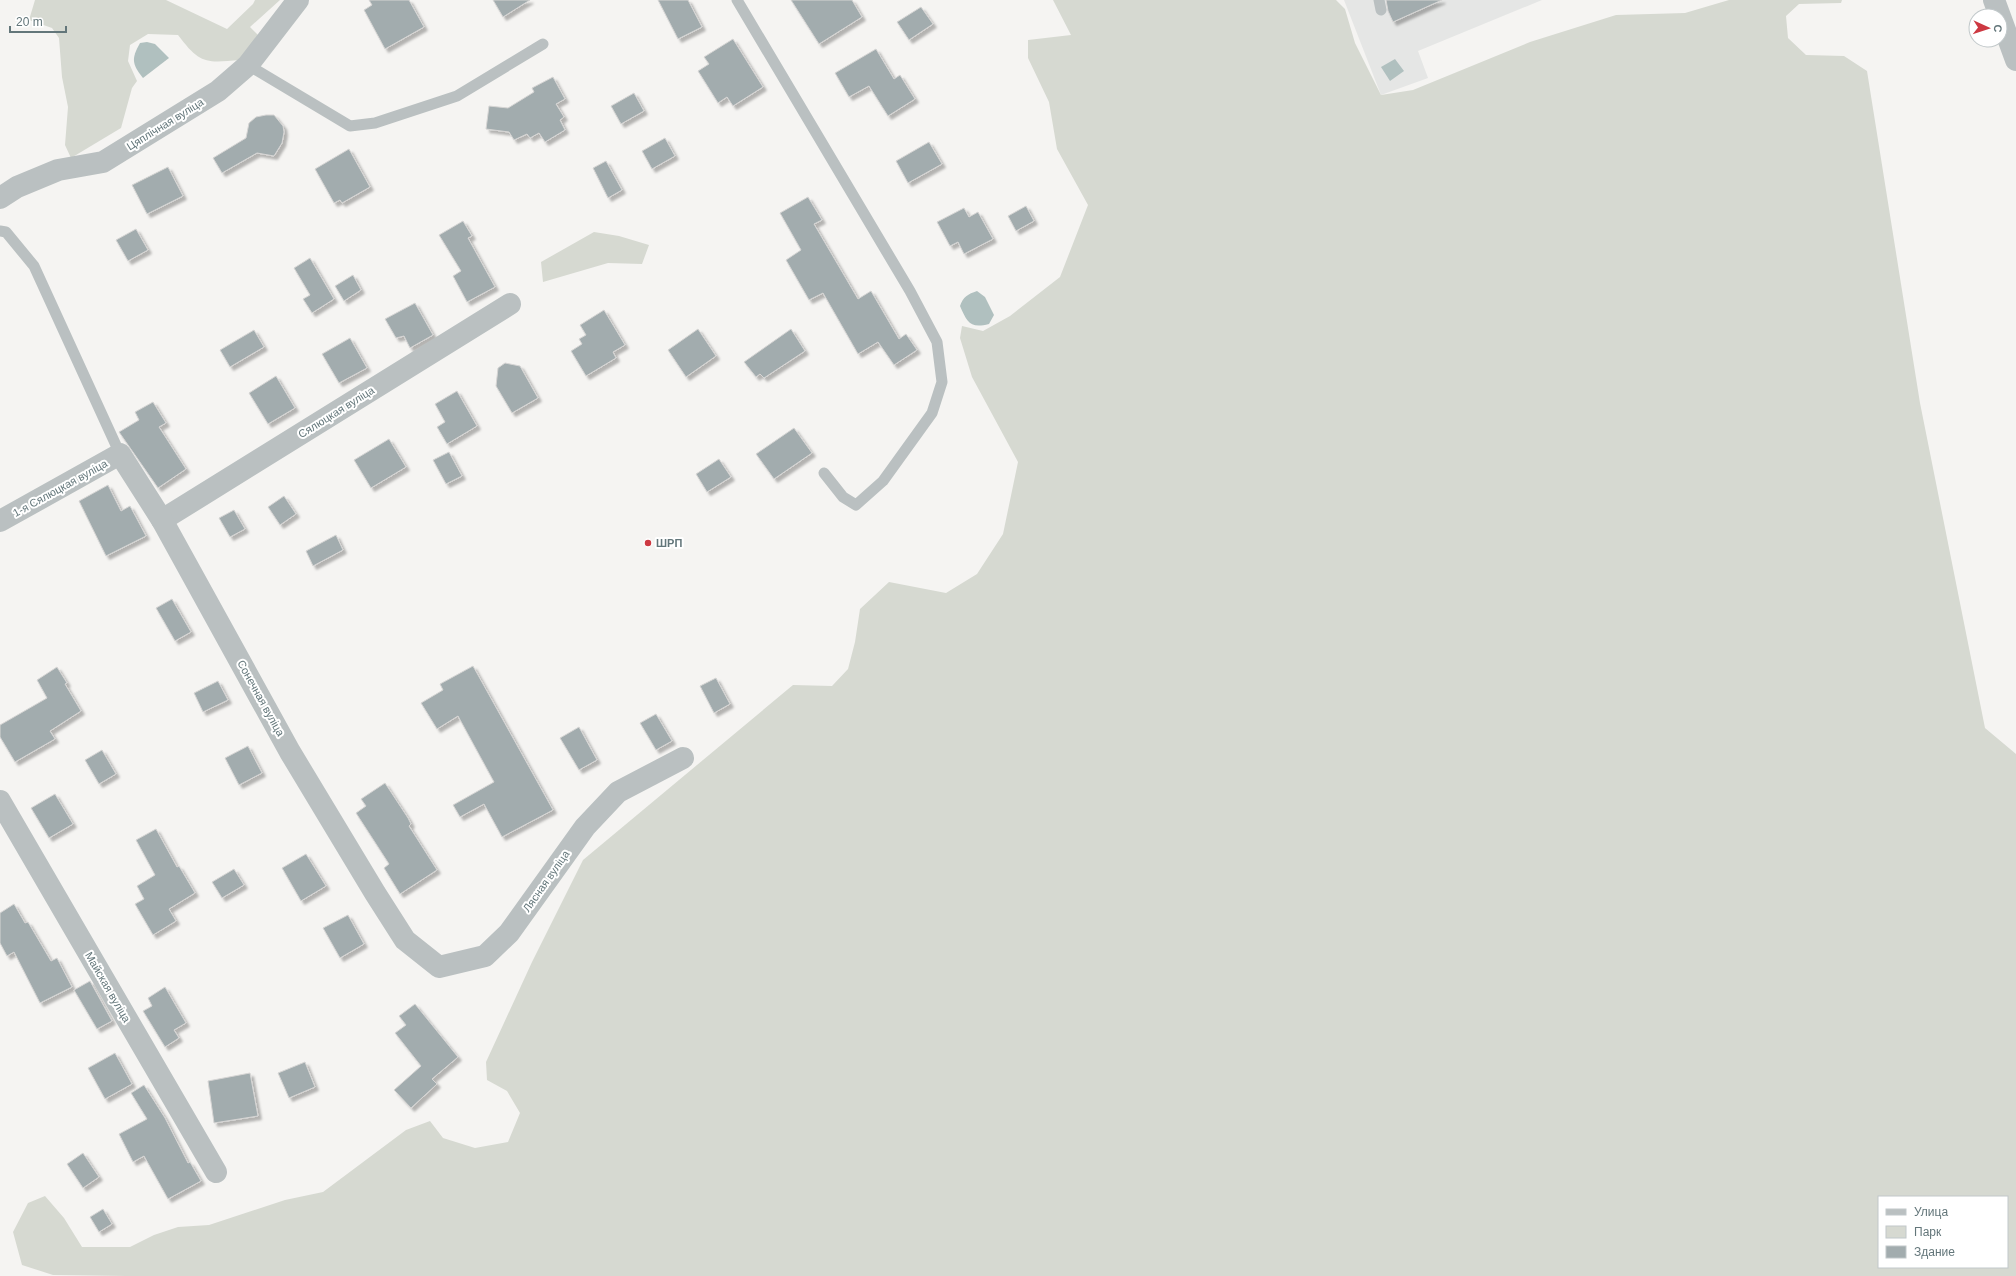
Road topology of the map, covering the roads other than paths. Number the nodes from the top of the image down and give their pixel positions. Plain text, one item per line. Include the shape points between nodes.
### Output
1 (298, 0) edge
2 (737, 0) edge
3 (1994, 0) edge
4 (543, 44) dead end
5 (2016, 60) edge
6 (248, 65) junction
7 (0, 198) edge
8 (0, 231) edge
9 (510, 304) dead end
10 (120, 454) junction
11 (824, 473) dead end
12 (162, 520) junction
13 (0, 521) edge
14 (683, 758) dead end
15 (0, 801) edge
16 (405, 940) joint
17 (216, 1172) dead end

1 - 6 street, Цяплічная вуліца
2 - 11 lane via 910,291 937,342 942,382 932,413 883,481 856,505 843,497
3 - 5 street
4 - 6 lane via 457,96 376,123 350,126
6 - 7 street, Цяплічная вуліца via 218,91 103,162 58,170 17,186
8 - 10 lane via 6,232 34,266
9 - 12 street, Сялюцкая вуліца
10 - 12 street, Сонечная вуліца
10 - 13 street, 1-я Сялюцкая вуліца
12 - 16 street, Сонечная вуліца via 290,752
14 - 16 street, Лясная вуліца via 618,792 585,827 509,933 485,956 439,966
15 - 17 street, Майская вуліца

